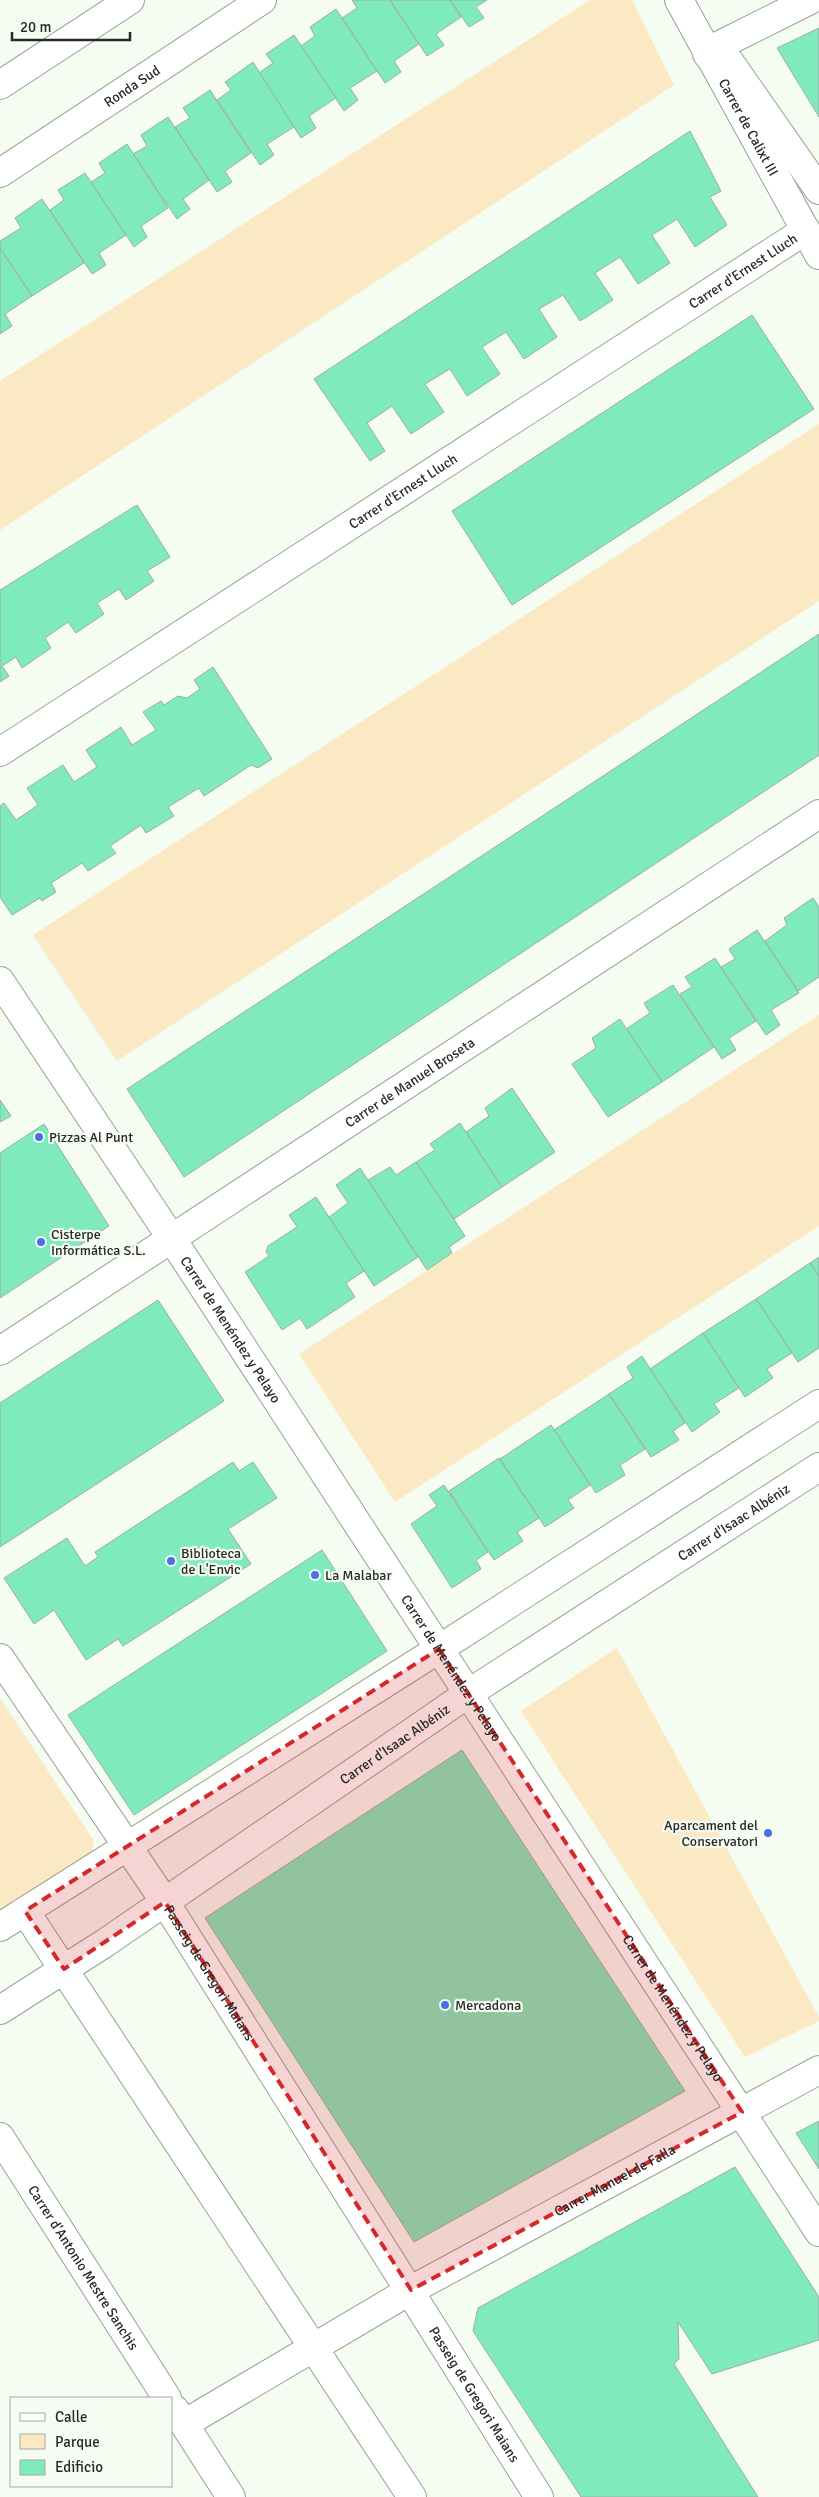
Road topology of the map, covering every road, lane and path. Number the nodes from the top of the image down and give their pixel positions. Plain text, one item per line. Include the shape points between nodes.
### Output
1 (130, 0) edge
2 (262, 0) edge
3 (679, 0) edge
4 (810, 0) edge
5 (712, 50) junction
6 (0, 86) edge
7 (0, 173) edge
8 (819, 190) edge
9 (806, 230) junction
10 (819, 255) edge
11 (0, 752) edge
12 (819, 814) edge
13 (0, 981) edge
14 (172, 1239) junction
15 (0, 1351) edge
16 (819, 1404) edge
17 (819, 1467) edge
18 (439, 1649) junction
19 (0, 1658) edge
20 (469, 1694) junction
21 (127, 1847) junction
22 (165, 1902) junction
23 (25, 1911) junction
24 (0, 1927) edge
25 (64, 1969) junction
26 (0, 2010) edge
27 (819, 2070) edge
28 (742, 2112) junction
29 (0, 2137) edge
30 (819, 2232) edge
31 (411, 2290) junction
32 (313, 2347) junction
33 (166, 2397) edge
34 (178, 2414) edge
35 (231, 2497) edge
36 (412, 2497) edge
37 (539, 2497) edge

1 - 6 street
2 - 7 street, Ronda Sud
3 - 5 street, Carrer de Calixt III
4 - 5 street
5 - 8 street, Carrer de Calixt III
5 - 9 street, Carrer de Calixt III
9 - 10 street, Carrer de Calixt III
9 - 11 street, Carrer d'Ernest Lluch
12 - 14 street, Carrer de Manuel Broseta
13 - 14 street, Carrer de Menéndez y Pelayo
14 - 15 street, Carrer de Manuel Broseta
14 - 18 street, Carrer de Menéndez y Pelayo
16 - 18 street
17 - 20 street, Carrer d'Isaac Albéniz
18 - 20 street, Carrer de Menéndez y Pelayo
18 - 21 street
19 - 21 street, Passeig de Gregori Maians
20 - 22 street, Carrer d'Isaac Albéniz
20 - 28 street, Carrer de Menéndez y Pelayo
21 - 22 street, Passeig de Gregori Maians
21 - 23 street
22 - 25 street, Carrer d'Isaac Albéniz
22 - 31 street, Passeig de Gregori Maians
23 - 24 street
23 - 25 street
25 - 26 street, Carrer d'Isaac Albéniz
25 - 32 street
27 - 28 street, Carrer Manuel de Falla
28 - 30 street, Carrer de Menéndez y Pelayo
28 - 31 street, Carrer Manuel de Falla
29 - 33 street, Carrer d'Antonio Mestre Sanchis
31 - 32 street
31 - 37 street, Passeig de Gregori Maians
32 - 34 street
32 - 36 street
34 - 35 street

